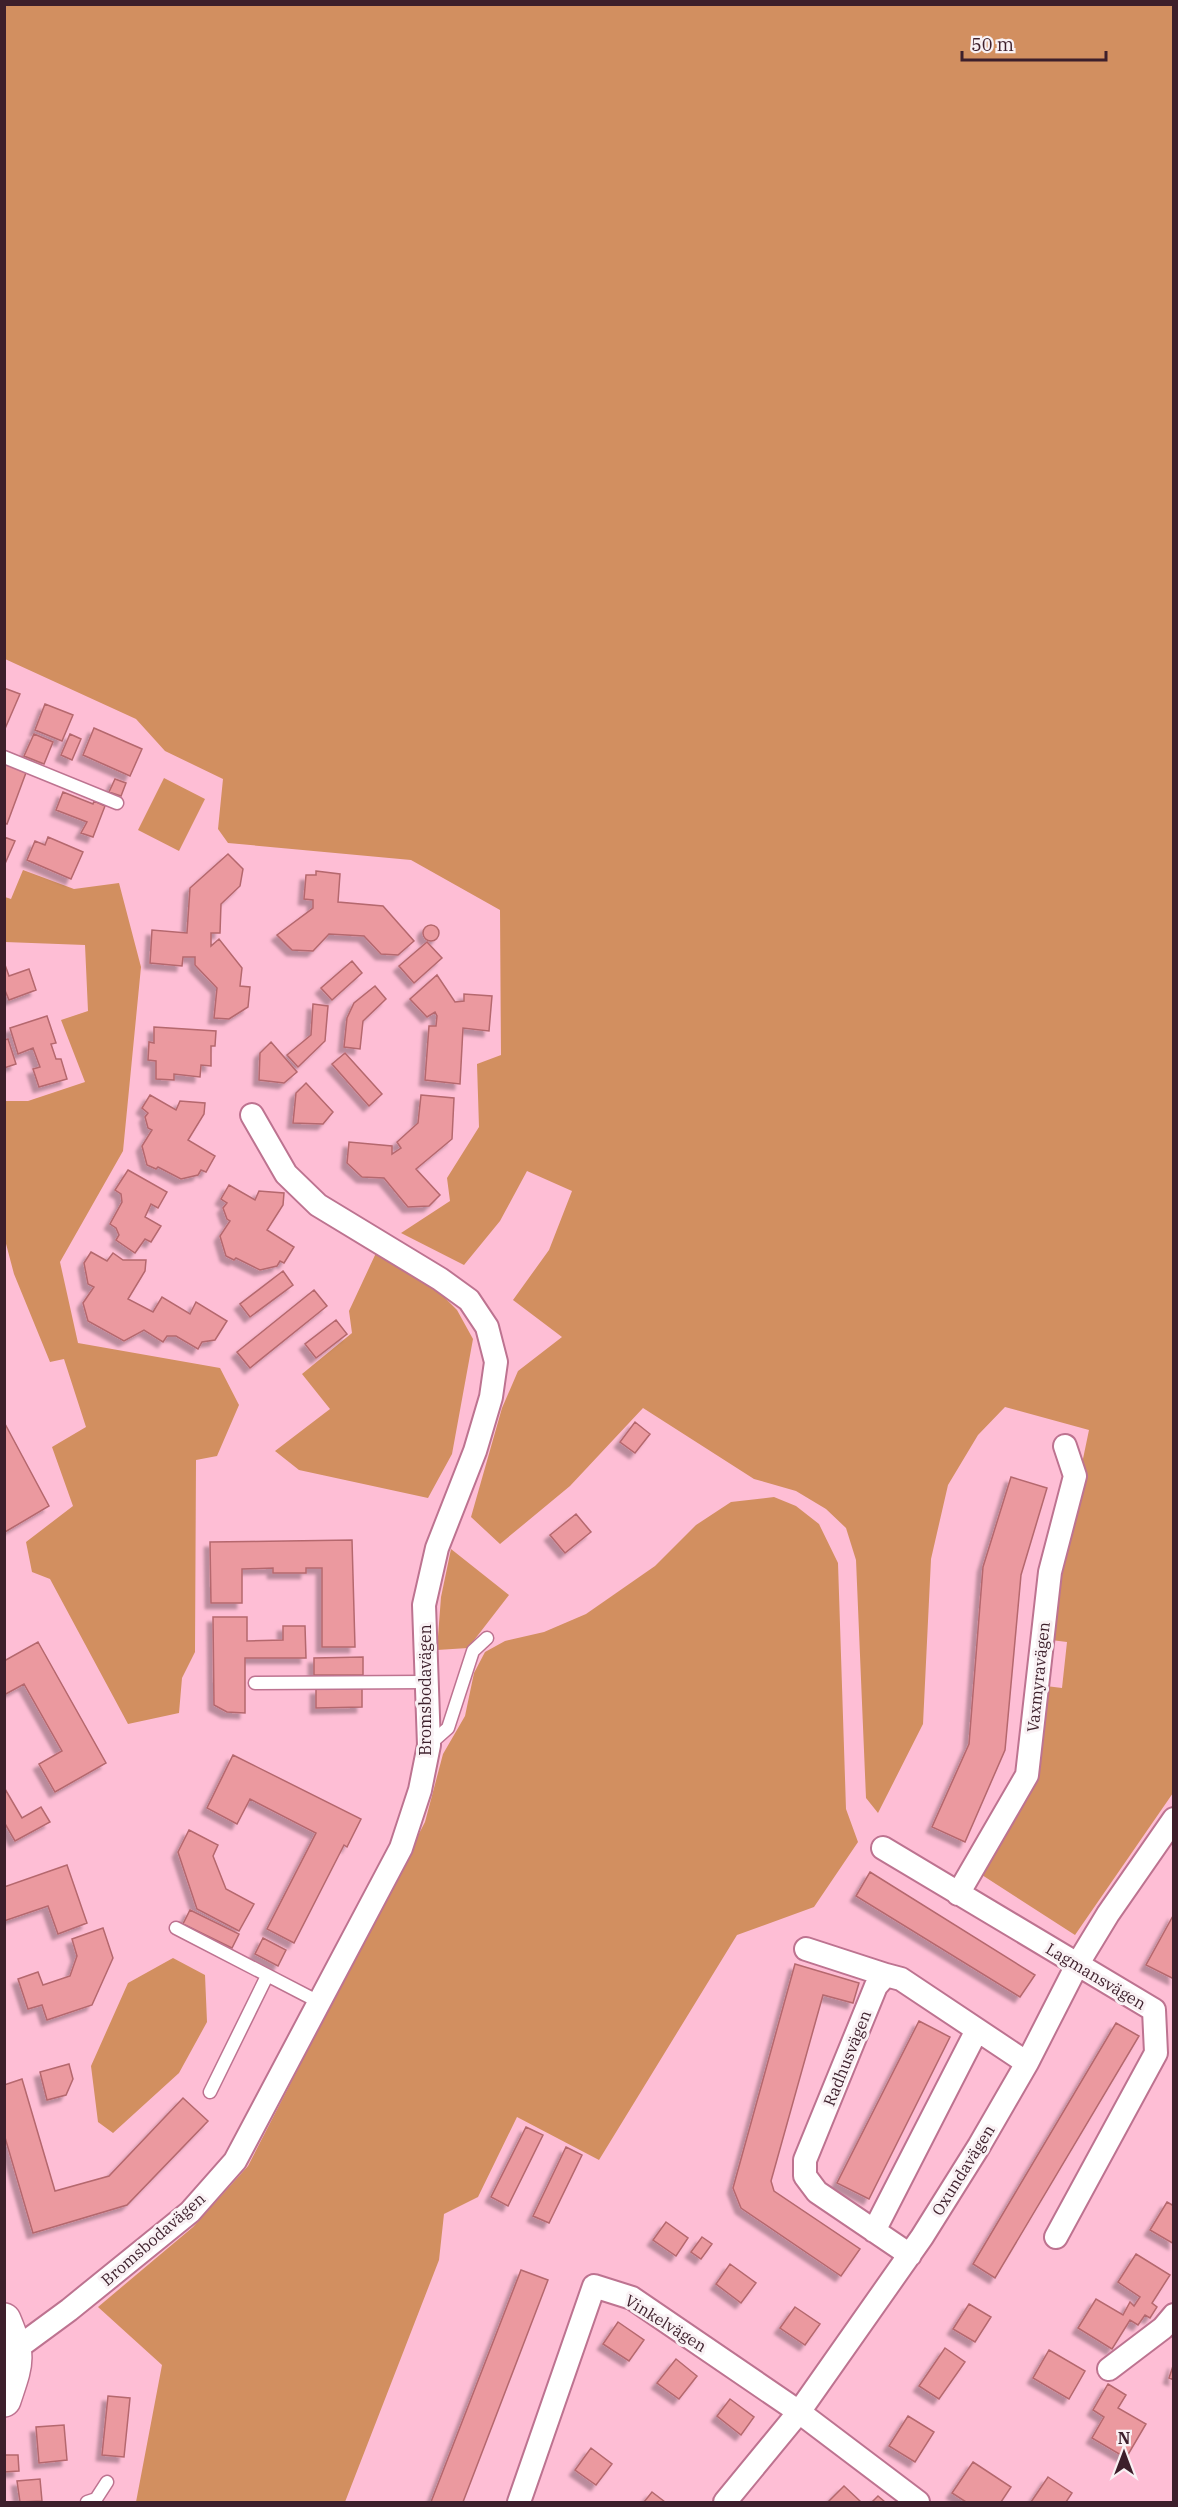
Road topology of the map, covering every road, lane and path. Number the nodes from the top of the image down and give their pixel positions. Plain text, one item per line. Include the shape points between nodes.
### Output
1 (4, 757) edge
2 (117, 803) dead end
3 (252, 1115) dead end
4 (1065, 1446) dead end
5 (488, 1638) dead end
6 (426, 1682) junction
7 (255, 1683) dead end
8 (429, 1745) junction
9 (1173, 1819) edge
10 (883, 1848) dead end
11 (958, 1894) junction
12 (176, 1928) dead end
13 (806, 1949) dead end
14 (1077, 1965) junction
15 (267, 1976) junction
16 (886, 1976) junction
17 (319, 2002) junction
18 (977, 2030) junction
19 (1027, 2063) junction
20 (210, 2092) dead end
21 (874, 2231) junction
22 (1056, 2237) dead end
23 (910, 2255) junction
24 (1173, 2315) edge
25 (4, 2320) edge
26 (16, 2349) junction
27 (1109, 2369) dead end
28 (4, 2400) edge
29 (800, 2412) junction
30 (107, 2482) dead end
31 (87, 2502) edge
32 (519, 2502) edge
33 (725, 2502) edge
34 (918, 2502) edge

1 - 2 lane
3 - 6 street, Bromsbodavägen via 286,1174 318,1205 460,1292 487,1327 496,1362 491,1396 475,1451 436,1548 424,1605
4 - 11 street, Vaxmyravägen via 1075,1476 1050,1572 1027,1775
5 - 8 lane via 473,1651 448,1728
6 - 7 lane
6 - 8 street, Bromsbodavägen
8 - 17 street, Bromsbodavägen via 402,1848
9 - 14 street, Oxundavägen
10 - 11 street, Lagmansvägen
11 - 14 street, Lagmansvägen
12 - 15 lane
13 - 16 street
14 - 19 street, Oxundavägen
14 - 22 street, Lagmansvägen via 1154,2010 1156,2053
15 - 17 lane
15 - 20 lane
16 - 18 street via 901,1979
16 - 21 street, Radhusvägen via 876,1986 805,2160 805,2176 817,2192
17 - 26 street, Bromsbodavägen via 235,2161 190,2212
18 - 19 street
18 - 21 street
19 - 23 street, Oxundavägen via 980,2146
21 - 23 street, Radhusvägen
23 - 29 street, Oxundavägen
24 - 27 street
25 - 26 street
26 - 28 street
29 - 32 street, Vinkelvägen via 632,2298 594,2286
29 - 33 street, Oxundavägen
29 - 34 street, Vinkelvägen
30 - 31 lane via 96,2499

